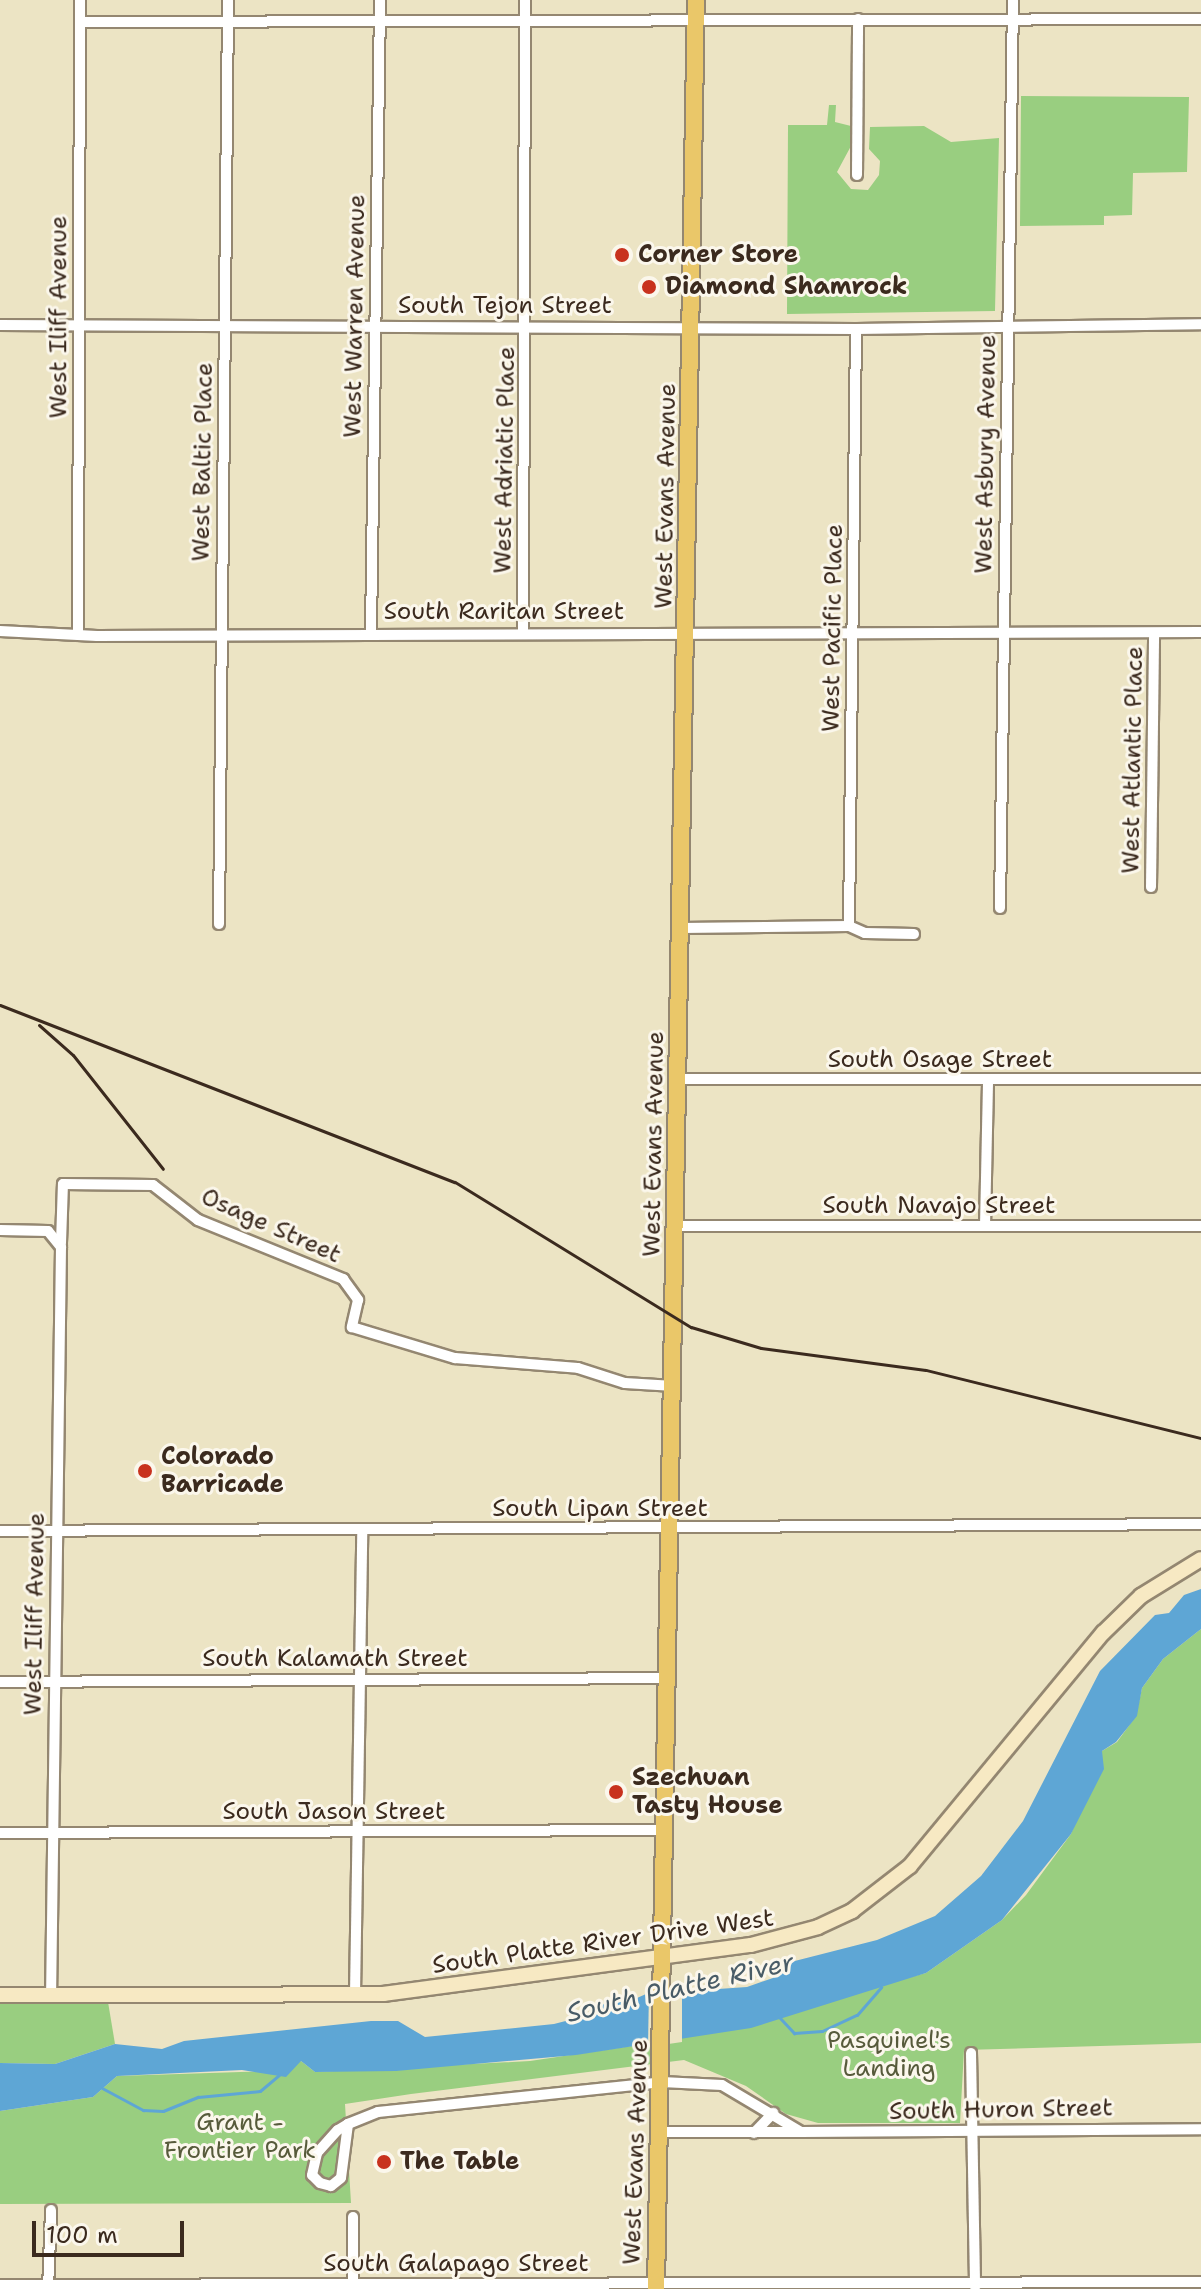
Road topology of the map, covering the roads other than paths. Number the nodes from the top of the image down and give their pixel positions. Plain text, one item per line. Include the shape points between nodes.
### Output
1 (80, 0) edge
2 (228, 0) edge
3 (380, 0) edge
4 (525, 0) edge
5 (696, 0) edge
6 (1013, 0) edge
7 (858, 19) junction
8 (1013, 19) junction
9 (1201, 19) edge
10 (528, 20) junction
11 (696, 20) junction
12 (228, 21) junction
13 (380, 21) junction
14 (80, 22) junction
15 (857, 175) dead end
16 (1201, 324) edge
17 (0, 325) edge
18 (79, 325) junction
19 (224, 325) junction
20 (375, 325) junction
21 (1008, 325) junction
22 (527, 326) junction
23 (692, 326) junction
24 (856, 329) junction
25 (0, 631) edge
26 (853, 631) junction
27 (371, 632) junction
28 (1004, 632) junction
29 (1201, 632) edge
30 (78, 633) junction
31 (523, 633) junction
32 (689, 633) junction
33 (1154, 633) junction
34 (221, 634) junction
35 (1151, 887) dead end
36 (1000, 908) dead end
37 (219, 924) dead end
38 (849, 926) junction
39 (682, 928) junction
40 (914, 934) dead end
41 (678, 1079) junction
42 (1201, 1079) edge
43 (988, 1081) junction
44 (677, 1226) junction
45 (985, 1226) junction
46 (1201, 1226) edge
47 (0, 1230) edge
48 (61, 1247) junction
49 (674, 1386) junction
50 (1201, 1524) edge
51 (672, 1529) junction
52 (56, 1530) junction
53 (362, 1530) junction
54 (0, 1531) edge
55 (1201, 1559) edge
56 (670, 1678) junction
57 (361, 1679) junction
58 (0, 1682) edge
59 (55, 1682) junction
60 (667, 1830) junction
61 (53, 1832) junction
62 (358, 1832) junction
63 (0, 1833) edge
64 (664, 1962) junction
65 (0, 1995) edge
66 (355, 1995) junction
67 (51, 1996) junction
68 (971, 2053) dead end
69 (662, 2082) junction
70 (773, 2113) junction
71 (348, 2124) junction
72 (973, 2129) junction
73 (1201, 2129) edge
74 (660, 2132) junction
75 (801, 2132) junction
76 (754, 2133) junction
77 (51, 2210) dead end
78 (353, 2217) dead end
79 (1201, 2282) edge
80 (0, 2285) edge
81 (656, 2286) edge
82 (975, 2286) edge
83 (48, 2287) edge
84 (353, 2287) edge

1 - 14 street, West Iliff Avenue
2 - 12 street, West Baltic Place
3 - 13 street, West Warren Avenue
4 - 10 street, West Adriatic Place
5 - 11 main road, West Evans Avenue
6 - 8 street, West Asbury Avenue
7 - 8 street
7 - 11 street
7 - 15 street
8 - 9 street
8 - 21 street, West Asbury Avenue
10 - 11 street
10 - 13 street
10 - 22 street, West Adriatic Place
11 - 23 main road, West Evans Avenue
12 - 13 street
12 - 14 street
12 - 19 street, West Baltic Place
13 - 20 street, West Warren Avenue
14 - 18 street, West Iliff Avenue
16 - 21 street, South Tejon Street
17 - 18 street, South Tejon Street
18 - 19 street, South Tejon Street
18 - 30 street, West Iliff Avenue
19 - 20 street, South Tejon Street
19 - 34 street, West Baltic Place
20 - 22 street, South Tejon Street
20 - 27 street, West Warren Avenue
21 - 24 street, South Tejon Street
21 - 28 street, West Asbury Avenue
22 - 23 street, South Tejon Street
22 - 31 street, West Adriatic Place
23 - 24 street, South Tejon Street
23 - 32 main road, West Evans Avenue
24 - 26 street, West Pacific Place
25 - 30 street, South Raritan Street
26 - 28 street, South Raritan Street
26 - 32 street, South Raritan Street
26 - 38 street, West Pacific Place
27 - 31 street, South Raritan Street
27 - 34 street, South Raritan Street
28 - 33 street, South Raritan Street
28 - 36 street, West Asbury Avenue
29 - 33 street, South Raritan Street
30 - 34 street, South Raritan Street
31 - 32 street, South Raritan Street
32 - 39 main road, West Evans Avenue
33 - 35 street, West Atlantic Place
34 - 37 street, West Baltic Place
38 - 39 street
38 - 40 street via 865,933
39 - 41 main road, West Evans Avenue
41 - 43 street, South Osage Street
41 - 44 main road, West Evans Avenue
42 - 43 street, South Osage Street
43 - 45 street
44 - 45 street, South Navajo Street
44 - 49 main road, West Evans Avenue
45 - 46 street, South Navajo Street
47 - 48 street via 53,1234
48 - 49 street, Osage Street via 63,1184 153,1185 198,1220 343,1279 358,1300 352,1327 455,1358 578,1368 625,1383
48 - 52 street, West Iliff Avenue
49 - 51 main road, West Evans Avenue
50 - 51 street, South Lipan Street
51 - 53 street, South Lipan Street
51 - 56 main road, West Evans Avenue
52 - 53 street, South Lipan Street
52 - 54 street, South Lipan Street
52 - 59 street, West Iliff Avenue
53 - 57 street
55 - 64 street, South Platte River Drive West via 1141,1596 1103,1633 942,1831 881,1891 852,1911 790,1936
56 - 57 street, South Kalamath Street
56 - 60 main road, West Evans Avenue
57 - 59 street, South Kalamath Street
57 - 62 street
58 - 59 street, South Kalamath Street
59 - 61 street, West Iliff Avenue
60 - 62 street, South Jason Street
60 - 64 main road, West Evans Avenue
61 - 62 street, South Jason Street
61 - 63 street, South Jason Street
61 - 67 street, West Iliff Avenue
62 - 66 street
64 - 66 street, South Platte River Drive West
64 - 69 main road, West Evans Avenue
65 - 67 street, South Platte River Drive West
66 - 67 street, South Platte River Drive West
68 - 72 street
69 - 70 street via 722,2085
69 - 71 street via 378,2112
69 - 74 main road, West Evans Avenue
70 - 75 street
70 - 76 street
71 - 71 street via 311,2163 312,2175 320,2183 331,2186 341,2178
72 - 73 street, South Huron Street
72 - 75 street, South Huron Street
72 - 82 street
74 - 76 street, South Huron Street
74 - 81 main road, West Evans Avenue
75 - 76 street, South Huron Street
77 - 83 street
78 - 84 street
79 - 82 street, South Galapago Street
80 - 83 street, South Galapago Street
81 - 82 street, South Galapago Street
81 - 84 street, South Galapago Street
83 - 84 street, South Galapago Street

